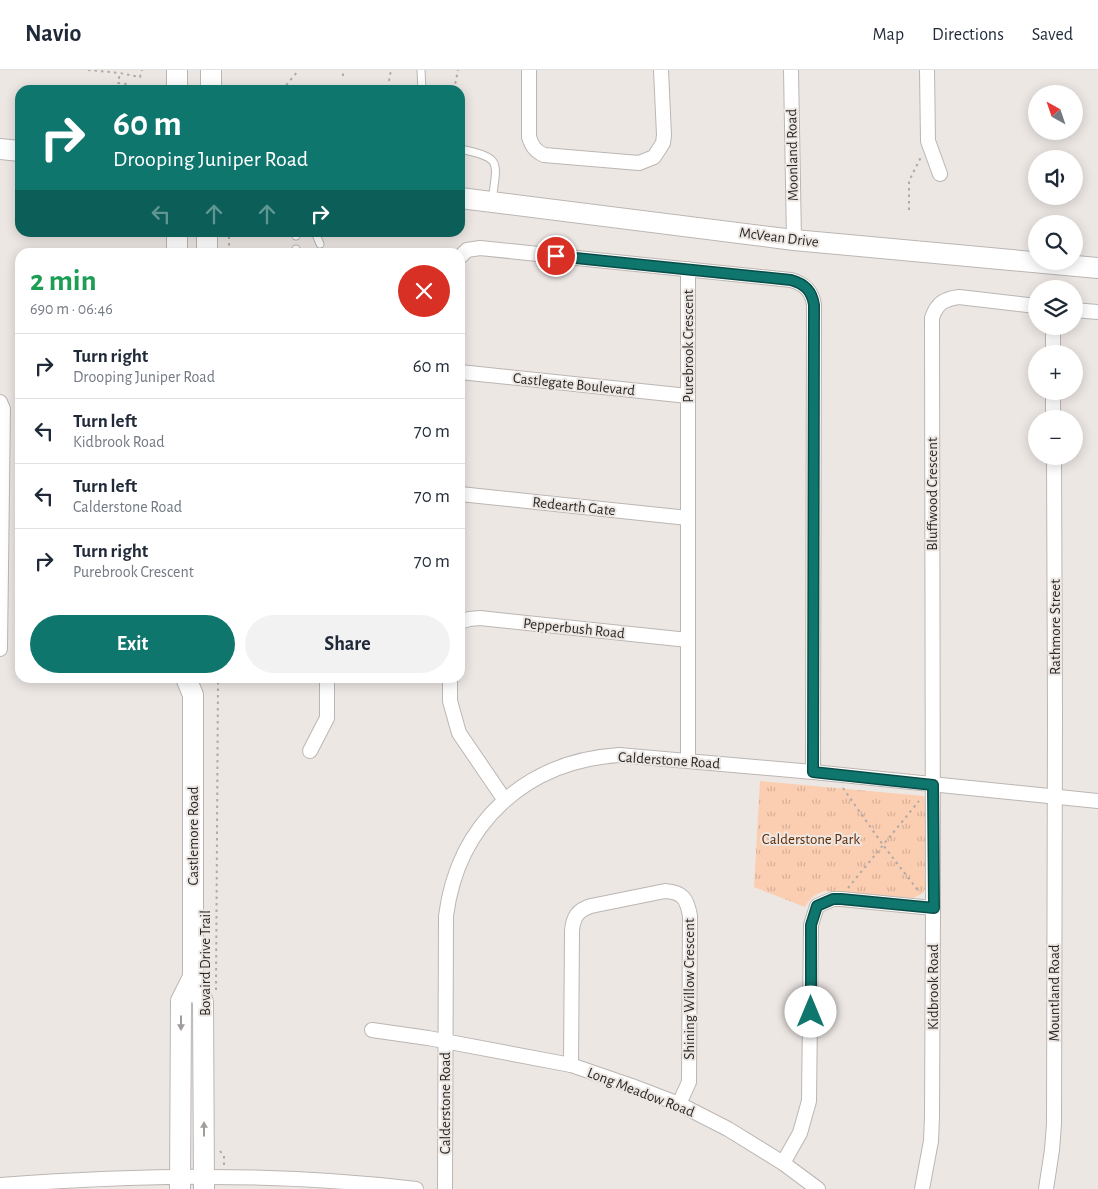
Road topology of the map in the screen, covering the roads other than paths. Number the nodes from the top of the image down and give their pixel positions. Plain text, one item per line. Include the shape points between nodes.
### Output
1 (177, 70) edge
2 (211, 70) edge
3 (421, 70) edge
4 (529, 70) edge
5 (661, 70) edge
6 (791, 70) edge
7 (927, 70) edge
8 (177, 85) edge
9 (211, 85) edge
10 (422, 85) edge
11 (0, 149) edge
12 (15, 150) edge
13 (465, 150) edge
14 (940, 174) dead end
15 (465, 199) edge
16 (491, 202) junction
17 (317, 237) edge
18 (794, 240) junction
19 (320, 244) dead end
20 (465, 252) edge
21 (1098, 268) edge
22 (688, 269) junction
23 (1028, 305) edge
24 (1083, 311) edge
25 (1098, 312) edge
26 (465, 373) edge
27 (688, 396) junction
28 (0, 402) edge
29 (1054, 465) edge
30 (465, 495) edge
31 (688, 518) junction
32 (465, 620) edge
33 (688, 640) junction
34 (0, 649) edge
35 (327, 683) edge
36 (450, 683) edge
37 (189, 686) edge
38 (310, 750) dead end
39 (688, 760) junction
40 (813, 772) junction
41 (933, 785) junction
42 (1055, 797) junction
43 (504, 799) junction
44 (1098, 801) edge
45 (934, 908) junction
46 (193, 977) junction
47 (372, 1030) dead end
48 (445, 1041) junction
49 (571, 1066) junction
50 (679, 1104) junction
51 (783, 1163) junction
52 (204, 1183) edge
53 (181, 1184) edge
54 (0, 1185) edge
55 (416, 1189) edge
56 (445, 1189) edge
57 (818, 1189) edge
58 (922, 1189) edge
59 (1046, 1189) edge

1 - 8 main road
2 - 9 main road
3 - 10 lane
4 - 5 street via 529,137 537,152 639,163 654,157 663,143
6 - 18 street, Moonland Road
7 - 14 street via 928,141
11 - 12 main road
13 - 16 lane via 491,158 496,168
15 - 16 main road, McVean Drive
16 - 18 main road, McVean Drive
17 - 19 lane
18 - 21 main road, McVean Drive
20 - 22 street via 480,248
22 - 27 street, Purebrook Crescent
22 - 40 street, Purebrook Crescent via 791,280 800,282 812,294
23 - 41 street, Bluffwood Crescent via 959,297 940,302 932,318
24 - 25 street
26 - 27 street, Castlegate Boulevard
27 - 31 street, Purebrook Crescent
28 - 34 street via 3,409
29 - 42 street, Rathmore Street
30 - 31 street, Redearth Gate
31 - 33 street, Purebrook Crescent
32 - 33 street, Pepperbush Road via 480,618
33 - 39 street, Purebrook Crescent
35 - 38 street via 327,718
36 - 43 street via 450,702 459,733
37 - 46 main road, Castlemore Road
39 - 40 street, Calderstone Road
39 - 43 street, Calderstone Road via 619,755 588,759 556,768
40 - 41 street, Calderstone Road
41 - 42 street, Calderstone Road
41 - 45 street, Kidbrook Road
42 - 44 street, Calderstone Road
42 - 59 street, Mountland Road via 1054,1124
43 - 48 street, Calderstone Road via 474,835 451,888 446,916
45 - 51 street via 841,899 817,906 811,925 809,1101 800,1133
45 - 58 street, Kidbrook Road via 931,1141
52 -> 46 main road, Castlemore Road via 204,1002
46 -> 53 main road, Castlemore Road via 181,1001
47 - 48 street
48 - 49 street, Long Meadow Road
48 - 56 street, Calderstone Road
49 - 50 street, Long Meadow Road
49 - 50 street, Shining Willow Crescent via 572,932 577,913 590,906 665,891 676,892 684,897 690,916 689,1082
50 - 51 street, Long Meadow Road
51 - 57 street, Long Meadow Road
52 - 53 street
52 - 55 street via 286,1179
53 - 54 street via 136,1178

